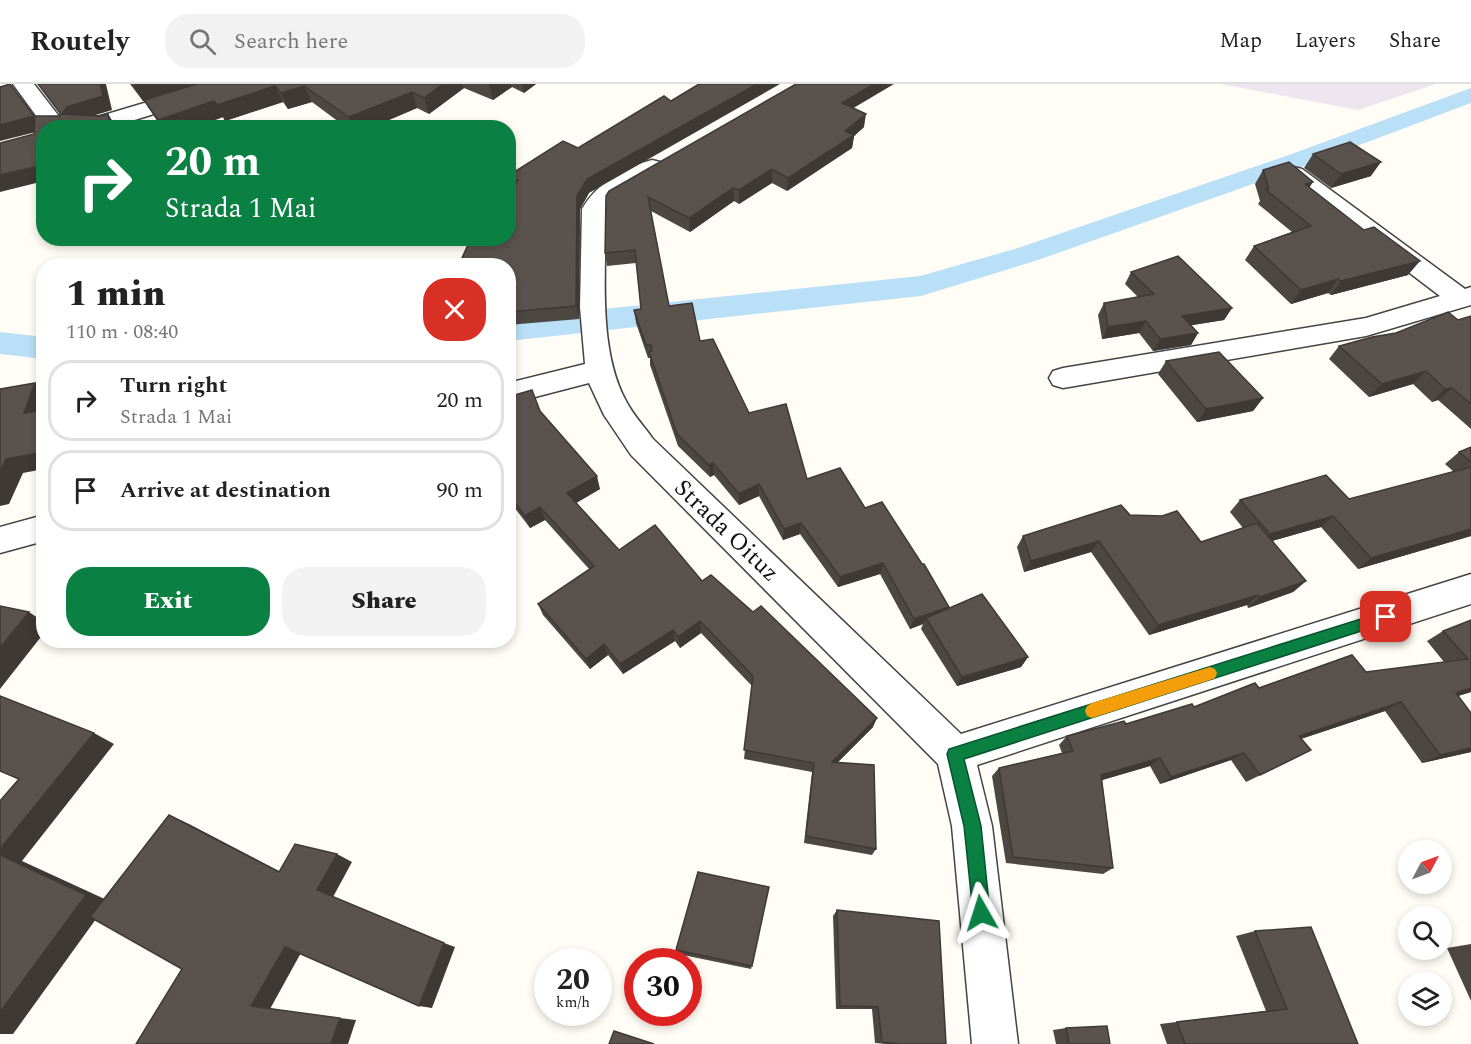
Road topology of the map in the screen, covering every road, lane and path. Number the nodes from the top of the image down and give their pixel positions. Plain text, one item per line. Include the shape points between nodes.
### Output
1 (23, 84) edge
2 (230, 84) edge
3 (51, 120) edge
4 (111, 120) edge
5 (672, 156) edge
6 (1294, 174) edge
7 (1466, 298) edge
8 (596, 338) junction
9 (1063, 378) dead end
10 (516, 389) edge
11 (36, 530) edge
12 (0, 540) edge
13 (1471, 589) edge
14 (955, 754) junction
15 (995, 1044) edge

1 - 3 street
2 - 4 street
5 - 8 street, Strada Oituz via 598,199 594,209
6 - 7 street
7 - 9 street via 1366,327
8 - 10 street
8 - 14 street, Strada Oituz via 610,400 642,447
11 - 12 street
13 - 14 street
14 - 15 street via 972,826

